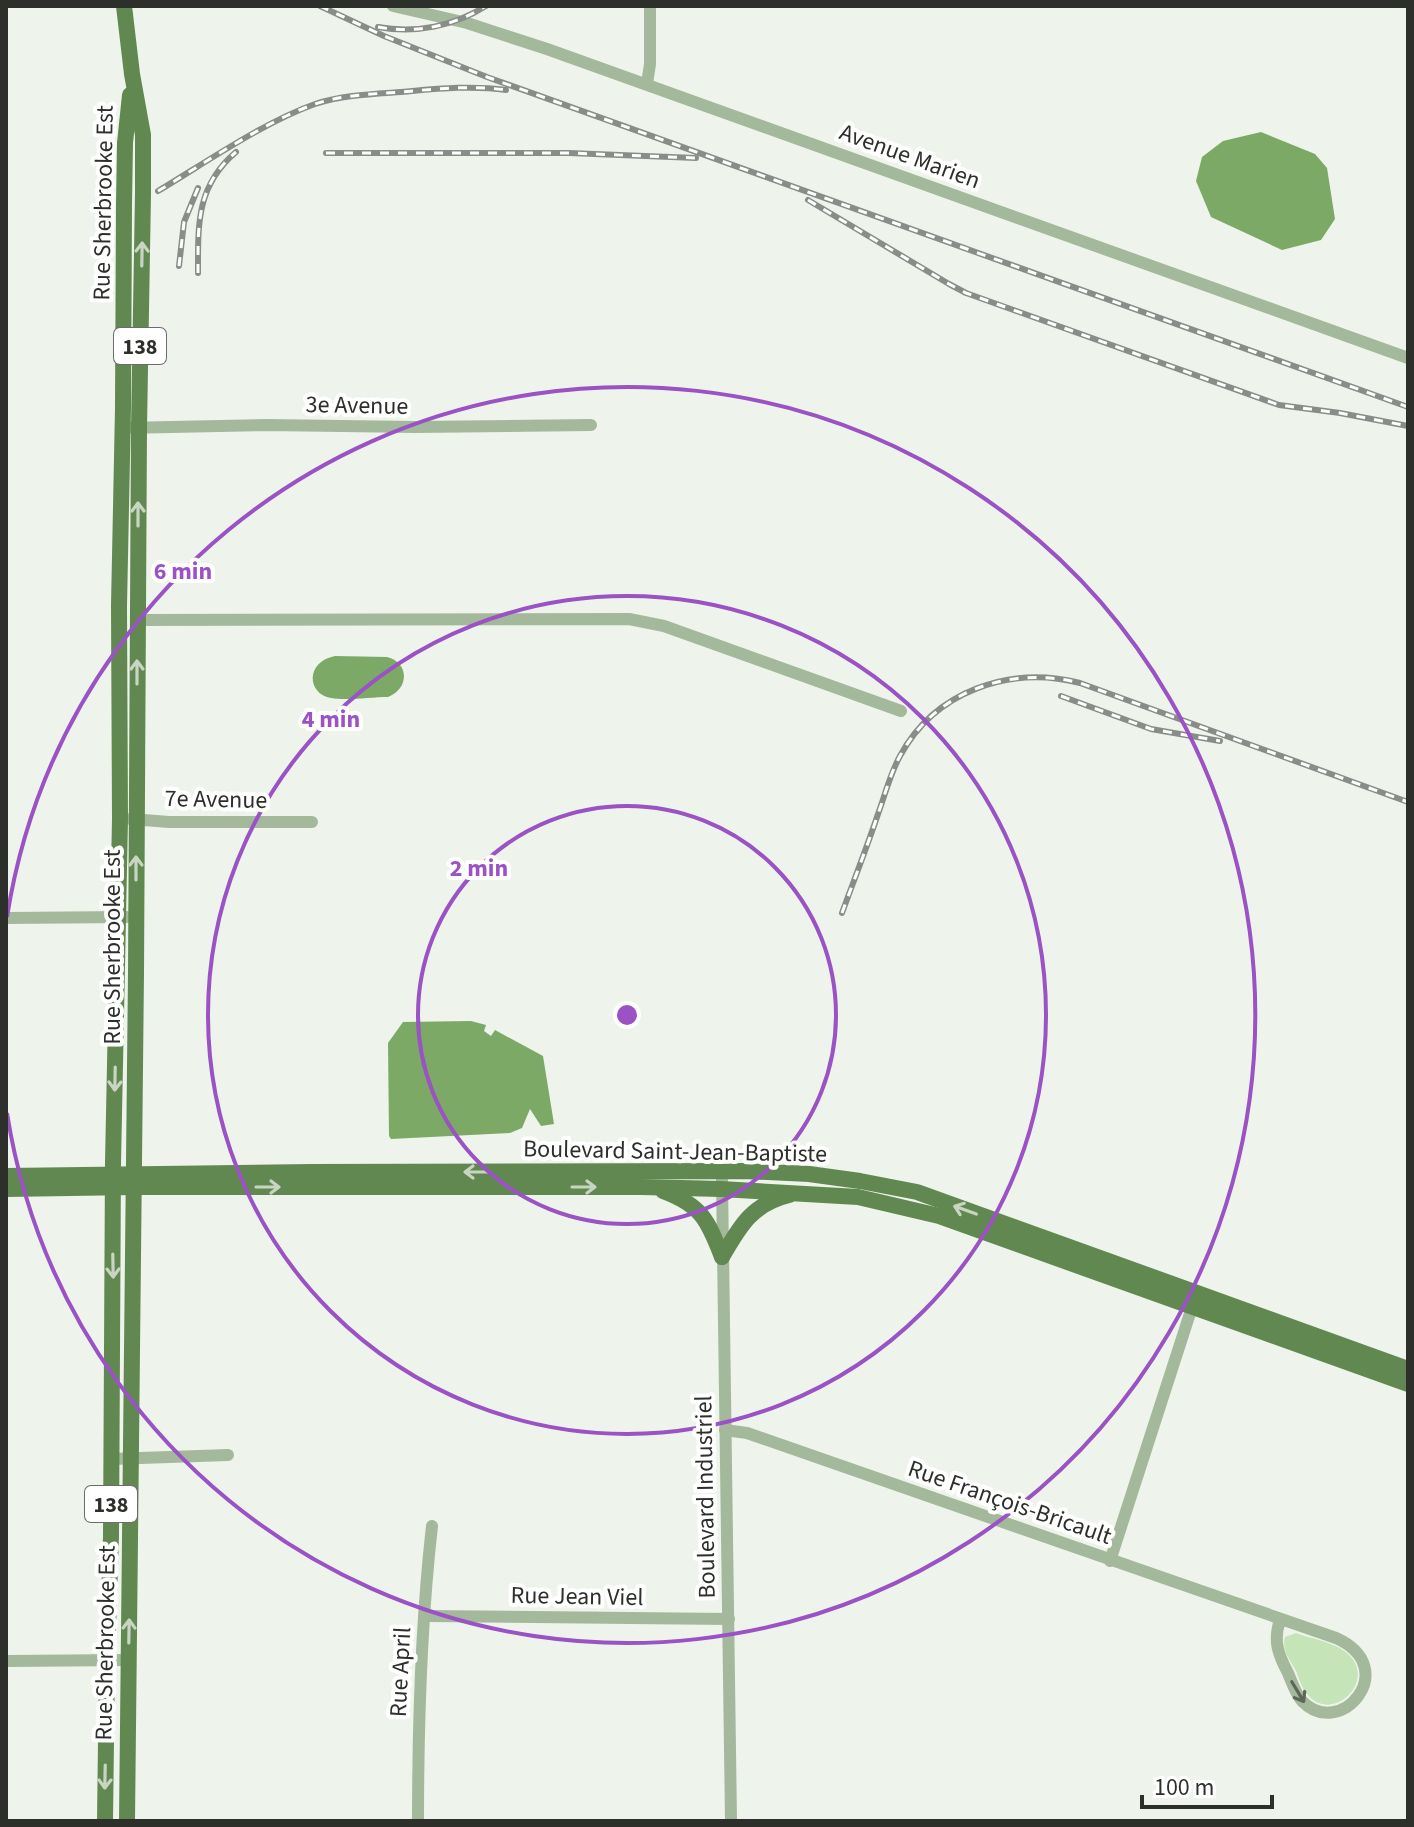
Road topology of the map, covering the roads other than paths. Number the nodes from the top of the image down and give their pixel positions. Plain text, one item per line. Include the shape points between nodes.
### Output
1 (124, 6) edge
2 (138, 6) edge
3 (393, 6) edge
4 (650, 6) edge
5 (129, 48) junction
6 (647, 84) junction
7 (1408, 358) edge
8 (591, 425) dead end
9 (131, 428) junction
10 (138, 620) junction
11 (119, 621) junction
12 (901, 711) dead end
13 (119, 723) junction
14 (137, 723) junction
15 (128, 764) junction
16 (128, 819) junction
17 (312, 822) dead end
18 (118, 917) junction
19 (136, 917) junction
20 (6, 918) edge
21 (116, 1033) junction
22 (135, 1035) junction
23 (722, 1171) junction
24 (6, 1176) edge
25 (134, 1180) junction
26 (519, 1180) junction
27 (113, 1181) junction
28 (642, 1187) junction
29 (6, 1189) edge
30 (721, 1189) junction
31 (806, 1193) junction
32 (722, 1257) junction
33 (1194, 1300) junction
34 (113, 1358) junction
35 (132, 1358) junction
36 (1408, 1369) edge
37 (1408, 1384) edge
38 (725, 1430) junction
39 (228, 1455) dead end
40 (131, 1458) junction
41 (111, 1459) junction
42 (432, 1526) dead end
43 (111, 1536) junction
44 (130, 1537) junction
45 (1110, 1561) junction
46 (109, 1595) junction
47 (129, 1596) junction
48 (425, 1616) junction
49 (729, 1619) junction
50 (1280, 1620) junction
51 (107, 1660) junction
52 (128, 1660) junction
53 (6, 1661) edge
54 (105, 1821) edge
55 (127, 1821) edge
56 (418, 1821) edge
57 (731, 1821) edge

1 - 5 main road, Rue Sherbrooke Est / 138
2 - 5 main road
3 - 6 street, Avenue Marien via 476,25
4 - 6 street
5 - 9 main road, Rue Sherbrooke Est / 138 via 143,135
6 - 7 street, Avenue Marien
8 - 9 street, 3e Avenue
10 -> 9 main road, Rue Sherbrooke Est / 138
9 - 11 main road, Rue Sherbrooke Est / 138
10 - 11 main road
10 - 12 street via 629,619 664,626
14 -> 10 main road, Rue Sherbrooke Est / 138
11 - 13 main road, Rue Sherbrooke Est / 138
13 - 14 main road
13 - 15 main road, Rue Sherbrooke Est / 138
14 - 15 main road, Rue Sherbrooke Est / 138
15 - 16 main road, Rue Sherbrooke Est / 138
16 - 17 street, 7e Avenue
16 - 18 main road, Rue Sherbrooke Est / 138
19 -> 16 main road, Rue Sherbrooke Est / 138
18 - 19 street
18 - 20 street
18 - 21 main road, Rue Sherbrooke Est / 138
19 - 22 main road, Rue Sherbrooke Est / 138
21 - 22 main road
21 -> 27 main road, Rue Sherbrooke Est / 138
22 - 25 main road, Rue Sherbrooke Est / 138
23 - 26 main road, Boulevard Saint-Jean-Baptiste via 632,1170
23 - 30 street, Boulevard Industriel
33 -> 23 main road, Boulevard Saint-Jean-Baptiste via 917,1192 809,1174
24 - 27 main road, Boulevard Saint-Jean-Baptiste
25 - 26 main road, Boulevard Saint-Jean-Baptiste
25 - 27 main road, Boulevard Saint-Jean-Baptiste
25 - 35 main road, Rue Sherbrooke Est / 138
26 -> 28 main road, Boulevard Saint-Jean-Baptiste
27 - 29 main road, Boulevard Saint-Jean-Baptiste
27 -> 34 main road, Rue Sherbrooke Est / 138
28 - 30 main road, Boulevard Saint-Jean-Baptiste
28 - 32 main road via 682,1198 704,1216
30 - 31 main road, Boulevard Saint-Jean-Baptiste
30 - 32 street, Boulevard Industriel
31 - 32 main road via 768,1202 752,1214
31 - 33 main road, Boulevard Saint-Jean-Baptiste via 858,1197 939,1216
32 - 38 street, Boulevard Industriel
33 - 36 main road, Boulevard Saint-Jean-Baptiste
33 - 37 main road, Boulevard Saint-Jean-Baptiste
33 - 45 street
34 - 35 main road
34 - 41 main road, Rue Sherbrooke Est / 138
35 - 40 main road, Rue Sherbrooke Est / 138
38 - 45 street, Rue François-Bricault via 747,1433
38 - 49 street, Boulevard Industriel
39 - 40 street
40 - 41 street
40 - 44 main road, Rue Sherbrooke Est / 138
41 - 43 main road, Rue Sherbrooke Est / 138
42 - 48 street, Rue April
43 - 44 main road
43 - 46 main road, Rue Sherbrooke Est / 138
44 - 47 main road, Rue Sherbrooke Est / 138
45 - 50 street, Rue François-Bricault
46 - 47 main road
46 - 51 main road, Rue Sherbrooke Est / 138
52 -> 47 main road, Rue Sherbrooke Est / 138
48 - 49 street, Rue Jean Viel
48 - 56 street, Rue April
49 - 57 street, Boulevard Industriel
50 -> 50 street, Rue François-Bricault via 1276,1648 1303,1702 1324,1712 1354,1702 1366,1679 1357,1652 1336,1638
51 - 52 street
51 - 53 street
51 -> 54 main road, Rue Sherbrooke Est / 138
52 - 55 main road, Rue Sherbrooke Est / 138

